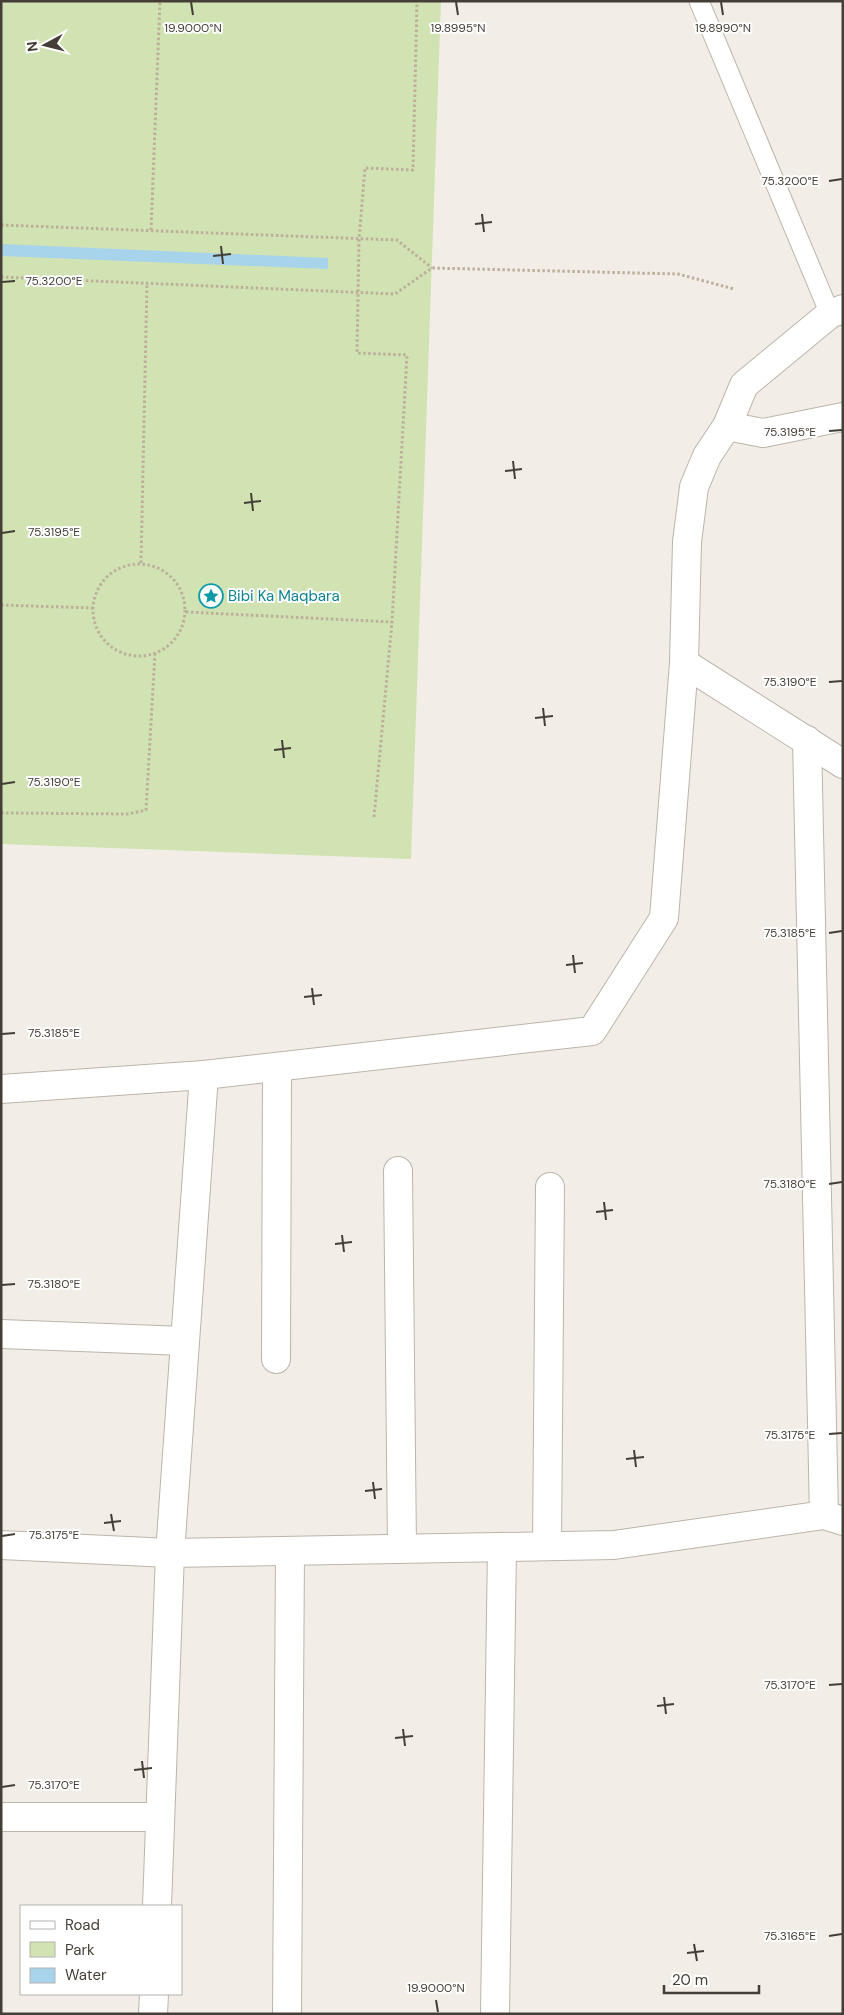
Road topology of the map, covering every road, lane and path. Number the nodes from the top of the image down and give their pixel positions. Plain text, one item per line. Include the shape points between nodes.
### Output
1 (160, 1) edge
2 (417, 1) edge
3 (699, 1) edge
4 (1, 225) edge
5 (151, 231) junction
6 (359, 239) junction
7 (432, 268) junction
8 (1, 277) edge
9 (146, 283) junction
10 (734, 288) dead end
11 (357, 292) junction
12 (836, 312) edge
13 (843, 417) edge
14 (727, 426) junction
15 (141, 563) junction
16 (1, 605) edge
17 (93, 608) junction
18 (186, 612) junction
19 (392, 622) junction
20 (155, 654) junction
21 (684, 663) junction
22 (807, 740) junction
23 (843, 764) edge
24 (1, 813) edge
25 (374, 817) dead end
26 (277, 1067) junction
27 (204, 1075) junction
28 (1, 1089) edge
29 (398, 1171) dead end
30 (550, 1187) dead end
31 (1, 1334) edge
32 (185, 1341) junction
33 (832, 1357) edge
34 (276, 1359) dead end
35 (834, 1518) edge
36 (1, 1545) edge
37 (546, 1546) junction
38 (502, 1547) junction
39 (402, 1548) junction
40 (290, 1551) junction
41 (170, 1553) junction
42 (1, 1817) edge
43 (160, 1817) junction
44 (157, 1905) edge
45 (154, 1995) edge
46 (153, 2014) edge
47 (287, 2014) edge
48 (496, 2014) edge

1 - 5 path
2 - 6 path via 412,170 365,168
3 - 12 lane
4 - 5 path
5 - 6 path
6 - 7 path via 397,240
6 - 11 path
7 - 10 path via 678,274
7 - 11 path via 395,294
8 - 9 path
9 - 11 path
9 - 15 path
11 - 19 path via 356,353 407,355
12 - 14 street via 744,385
13 - 14 street via 762,434
14 - 21 street via 707,456 694,487 687,542
15 - 17 path via 124,566 108,576 97,590
15 - 18 path via 159,568 173,578 183,594
16 - 17 path
17 - 20 path via 96,626 106,642 120,652 138,657
18 - 19 path
18 - 20 path via 182,629 171,644
19 - 25 path
20 - 24 path via 146,810 128,814
21 - 22 street
21 - 26 street via 664,918 592,1031
22 - 23 street
22 - 33 street
26 - 27 street
26 - 34 street
27 - 28 street
27 - 32 street
29 - 39 street
30 - 37 street
31 - 32 street
32 - 41 street
33 - 35 street
35 - 37 street via 614,1545
36 - 41 street
37 - 38 street
38 - 39 street
38 - 48 street
39 - 40 street
40 - 41 street
40 - 47 street
41 - 43 street
42 - 43 street
43 - 44 street
45 - 46 street

